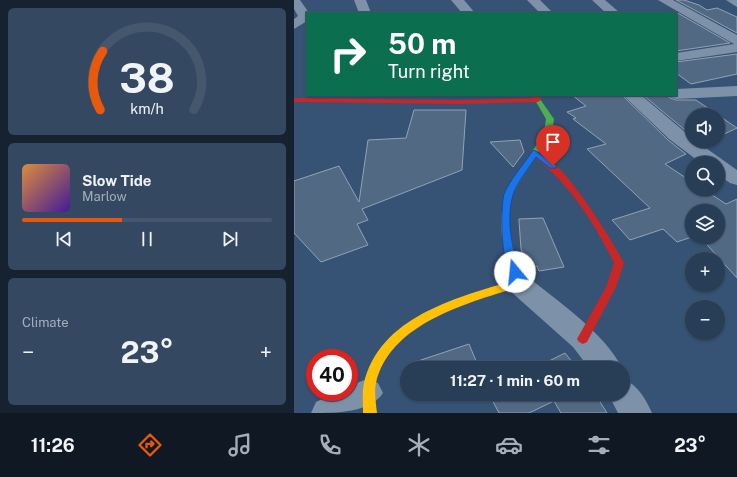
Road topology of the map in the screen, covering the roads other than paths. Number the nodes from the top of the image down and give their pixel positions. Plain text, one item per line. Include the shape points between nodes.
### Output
1 (294, 0) edge
2 (360, 0) edge
3 (457, 0) edge
4 (533, 0) edge
5 (598, 0) edge
6 (664, 0) edge
7 (732, 0) edge
8 (737, 3) edge
9 (365, 12) edge
10 (468, 12) edge
11 (546, 12) edge
12 (613, 12) edge
13 (294, 25) edge
14 (737, 41) edge
15 (737, 48) edge
16 (677, 57) edge
17 (737, 91) edge
18 (677, 94) edge
19 (632, 96) edge
20 (305, 98) edge
21 (536, 98) edge
22 (534, 153) junction
23 (704, 156) edge
24 (725, 171) edge
25 (737, 179) edge
26 (518, 283) junction
27 (583, 339) junction
28 (601, 361) edge
29 (628, 401) edge
30 (369, 403) edge
31 (327, 413) edge
32 (636, 413) edge

1 - 13 street via 305,17
2 - 9 street
3 - 10 street
4 - 11 street
5 - 12 street
6 - 14 street
7 - 8 street
15 - 16 street
17 - 18 street
19 - 23 street via 676,135
20 - 21 street via 461,102
21 - 22 street via 550,119 551,126
22 - 26 street via 509,194 506,221 508,249
22 - 27 street via 560,173 611,245 620,263 611,287
24 - 25 street
26 - 27 street
26 - 30 street via 428,315 397,334 375,362
27 - 28 street
29 - 32 street
30 - 31 street

